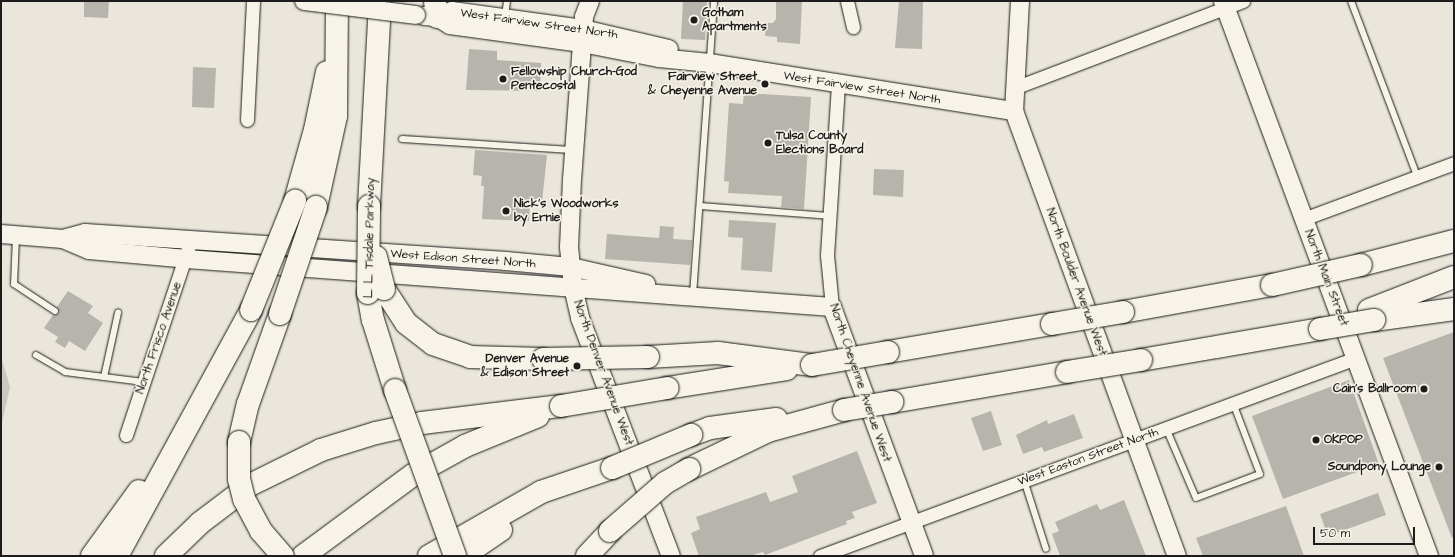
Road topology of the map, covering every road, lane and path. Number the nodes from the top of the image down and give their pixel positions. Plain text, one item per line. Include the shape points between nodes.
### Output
1 (253, 1) edge
2 (304, 1) edge
3 (336, 1) edge
4 (380, 1) edge
5 (714, 1) edge
6 (846, 1) edge
7 (1020, 1) edge
8 (1243, 1) edge
9 (1351, 1) edge
10 (1224, 4) edge
11 (506, 10) edge
12 (430, 11) edge
13 (583, 18) edge
14 (853, 27) dead end
15 (710, 63) junction
16 (838, 84) junction
17 (1014, 88) junction
18 (1014, 111) junction
19 (247, 120) dead end
20 (402, 139) dead end
21 (574, 150) junction
22 (1454, 163) edge
23 (1417, 176) junction
24 (369, 206) junction
25 (700, 206) junction
26 (829, 216) junction
27 (1303, 219) junction
28 (1454, 231) edge
29 (9, 235) edge
30 (63, 239) junction
31 (191, 240) junction
32 (1454, 241) edge
33 (1395, 258) junction
34 (186, 259) junction
35 (571, 268) junction
36 (1454, 277) edge
37 (573, 287) junction
38 (693, 296) junction
39 (832, 307) junction
40 (1454, 309) edge
41 (55, 311) dead end
42 (118, 313) dead end
43 (1372, 315) junction
44 (36, 355) dead end
45 (1356, 358) junction
46 (812, 365) junction
47 (104, 376) junction
48 (144, 382) junction
49 (1233, 403) junction
50 (561, 406) junction
51 (844, 410) junction
52 (191, 421) junction
53 (1166, 428) junction
54 (126, 435) dead end
55 (1134, 440) junction
56 (612, 468) junction
57 (1024, 480) junction
58 (438, 512) junction
59 (911, 522) junction
60 (1046, 548) dead end
61 (92, 556) edge
62 (117, 556) edge
63 (166, 556) edge
64 (284, 556) edge
65 (303, 556) edge
66 (429, 556) edge
67 (446, 556) edge
68 (455, 556) edge
69 (463, 556) edge
70 (587, 556) edge
71 (671, 556) edge
72 (820, 556) edge
73 (924, 556) edge
74 (1177, 556) edge
75 (1429, 556) edge

1 - 19 street
2 - 12 street, West Fairview Street North, bridge
3 - 52 highway, bridge via 320,107 295,200 250,310
3 - 64 highway, bridge via 336,116 316,207 248,404 239,442 240,479 244,499 261,531
4 - 24 highway, L. L. Tisdale Parkway
5 - 15 lane
6 - 14 street
7 - 17 street, North Boulder Avenue West
8 - 10 street
9 - 23 lane
10 - 17 street
10 - 27 street, North Main Street
11 - 12 street, West Fairview Street North
11 - 13 street, West Fairview Street North
12 - 13 street, West Fairview Street North via 450,25
13 - 15 street, West Fairview Street North
13 - 21 street, North Denver Avenue West
15 - 16 street, West Fairview Street North
15 - 25 lane
16 - 18 street, West Fairview Street North
16 - 26 street, North Cheyenne Avenue West
17 - 18 street, North Boulder Avenue West
18 - 55 street, North Boulder Avenue West
20 - 21 lane
21 - 35 street, North Denver Avenue West via 569,247
22 - 23 street
23 - 27 street
24 - 46 highway, bridge via 377,268 389,301 406,323 433,344 453,353 485,358 543,359 718,353
24 - 58 highway, L. L. Tisdale Parkway, bridge via 368,293 373,320
25 - 26 lane
25 - 38 lane
26 - 39 street, North Cheyenne Avenue West via 827,266
27 - 45 street, North Main Street
28 - 33 highway
29 - 30 street, West Edison Street North
29 - 41 lane via 14,284
30 - 31 street, West Edison Street North via 86,233
30 - 34 street, West Edison Street North via 89,250
31 - 34 street, North Frisco Avenue
31 - 35 street, West Edison Street North
32 - 33 highway
33 - 46 highway, bridge via 1272,285
34 - 37 street, West Edison Street North
34 - 48 street, North Frisco Avenue
35 - 37 street, North Denver Avenue West
35 - 38 street, West Edison Street North
36 - 43 highway
37 - 38 street, West Edison Street North
37 - 71 street, North Denver Avenue West via 580,318
38 - 39 street, West Edison Street North
39 - 59 street, North Cheyenne Avenue West
40 - 43 highway
42 - 47 lane
43 - 51 highway, bridge via 1320,328
44 - 47 lane via 65,372
45 - 49 street, West Easton Street North
45 - 75 street, North Main Street
46 - 50 highway, bridge
47 - 48 lane
48 - 54 street, North Frisco Avenue
49 - 53 street, West Easton Street North
49 - 53 lane via 1260,474 1210,493 1196,498
50 - 63 highway via 422,423 376,432 321,450 250,485 200,523
50 - 65 highway via 465,446 413,475
51 - 56 highway, bridge via 710,428
51 - 70 highway, bridge via 768,431 665,483 610,531
52 - 61 highway
52 - 62 highway
53 - 55 street, West Easton Street North
55 - 57 street, West Easton Street North
55 - 74 street, North Boulder Avenue West
56 - 66 highway via 541,492
56 - 69 highway via 556,496
57 - 59 street, West Easton Street North
57 - 60 lane
58 - 67 highway, bridge
58 - 68 highway, bridge
59 - 72 street, West Easton Street North
59 - 73 street, North Cheyenne Avenue West

